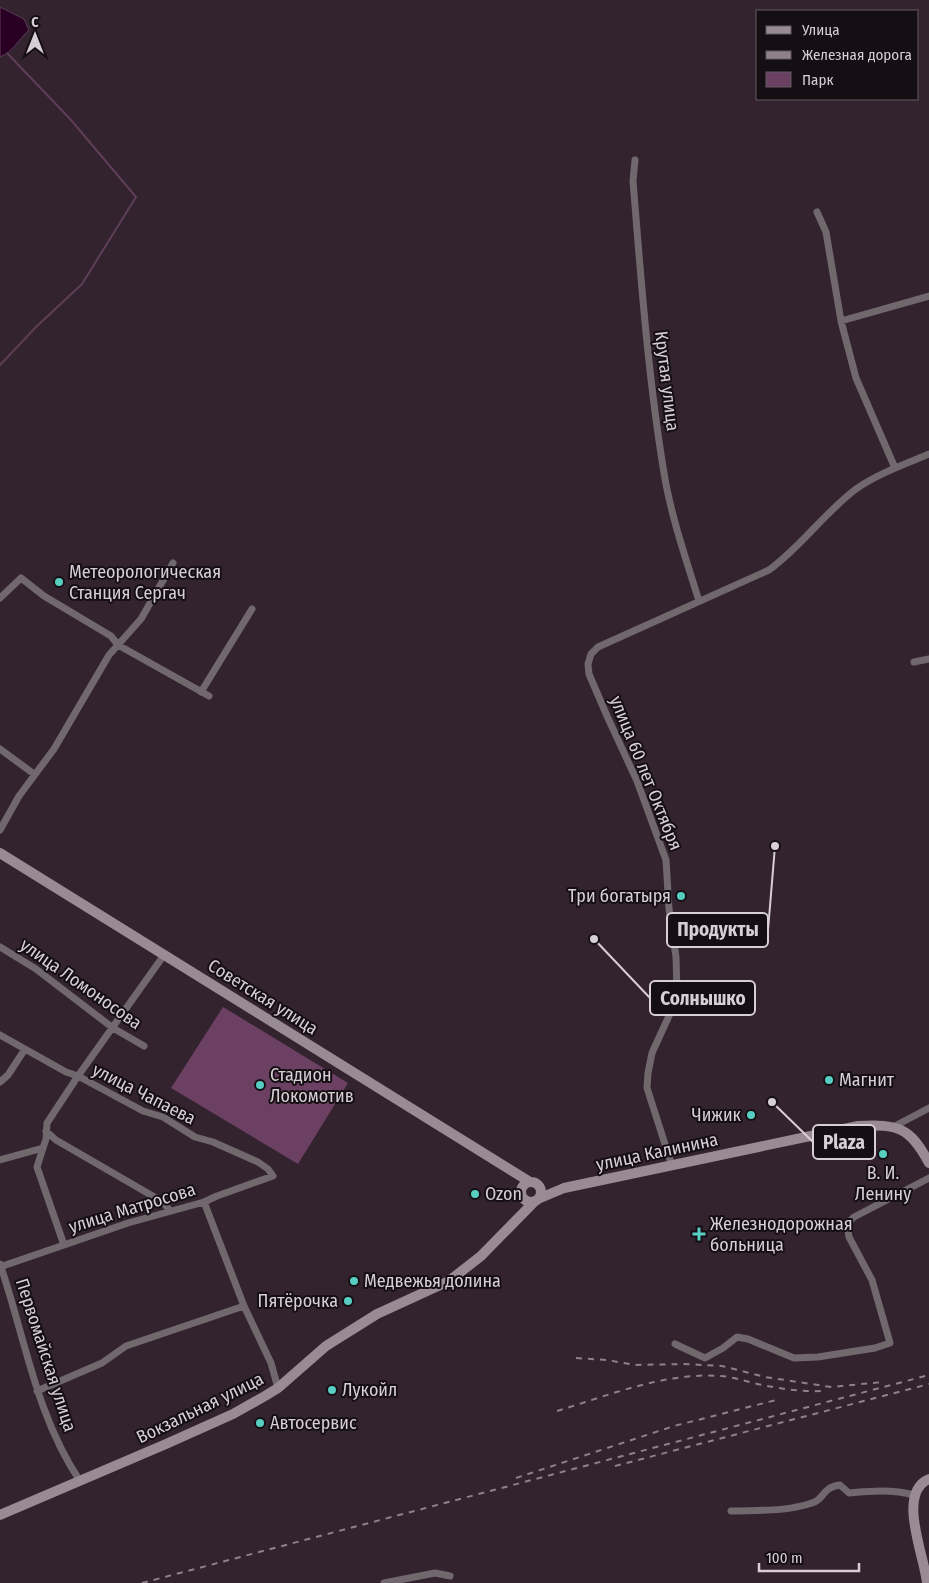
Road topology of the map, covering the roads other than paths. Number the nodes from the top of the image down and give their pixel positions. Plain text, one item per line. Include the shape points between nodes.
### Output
1 (636, 160) dead end
2 (817, 212) dead end
3 (929, 296) edge
4 (842, 321) junction
5 (929, 454) edge
6 (895, 468) junction
7 (173, 564) dead end
8 (0, 598) edge
9 (698, 601) junction
10 (252, 609) dead end
11 (118, 645) junction
12 (929, 659) edge
13 (914, 662) dead end
14 (201, 692) junction
15 (209, 696) dead end
16 (0, 749) edge
17 (34, 774) junction
18 (0, 830) edge
19 (0, 853) edge
20 (0, 947) edge
21 (164, 955) junction
22 (113, 1028) junction
23 (0, 1035) edge
24 (144, 1046) dead end
25 (25, 1049) junction
26 (78, 1076) junction
27 (0, 1082) edge
28 (929, 1108) edge
29 (893, 1127) junction
30 (46, 1131) junction
31 (43, 1148) junction
32 (0, 1160) edge
33 (929, 1163) edge
34 (672, 1166) junction
35 (509, 1168) junction
36 (273, 1176) joint
37 (929, 1178) edge
38 (534, 1184) junction
39 (564, 1188) junction
40 (522, 1192) junction
41 (536, 1200) junction
42 (204, 1202) junction
43 (170, 1211) junction
44 (519, 1217) junction
45 (64, 1245) junction
46 (0, 1266) edge
47 (244, 1306) junction
48 (675, 1344) dead end
49 (278, 1388) junction
50 (37, 1391) junction
51 (929, 1479) edge
52 (80, 1481) junction
53 (914, 1495) junction
54 (731, 1511) dead end
55 (0, 1515) edge
56 (928, 1571) edge
57 (450, 1576) dead end
58 (384, 1583) edge
59 (927, 1583) edge

1 - 9 street, Крутая улица via 633,182 644,318 664,474
2 - 4 street via 826,232
3 - 4 street
4 - 6 street via 856,378
5 - 6 street
6 - 9 street via 841,501 785,559 769,570
7 - 11 street via 141,619
8 - 11 street via 21,578 44,596 111,636
9 - 34 street, улица 60 лет Октября via 598,647 588,664 589,674 666,860 677,992 652,1053 647,1088
10 - 14 street
11 - 14 street
11 - 17 street via 54,749
12 - 13 street
14 - 15 street
16 - 17 street
17 - 18 street
19 - 21 main road, Советская улица
20 - 22 street, улица Ломоносова via 36,969
21 - 22 street
21 - 35 main road, Советская улица
22 - 24 street, улица Ломоносова
22 - 26 street
23 - 25 street, улица Чапаева
25 - 26 street, улица Чапаева
25 - 27 street
26 - 30 street via 47,1123
26 - 36 street, улица Чапаева via 143,1111 163,1117 195,1137 258,1162
28 - 29 street
29 - 33 main road via 919,1143
29 - 34 main road, улица Калинина via 858,1126
30 - 31 street
30 - 43 street via 162,1202
31 - 32 street
31 - 45 street via 37,1167
34 - 39 main road, улица Калинина
35 - 38 main road, Советская улица
35 - 40 main road, Советская улица
36 - 42 street, улица Матросова
37 - 48 street via 846,1224 872,1280 890,1343 818,1357 794,1358 737,1337 705,1358
38 - 39 main road
38 - 40 main road via 527,1183
38 - 41 main road via 540,1192
39 - 41 main road
40 - 41 main road via 528,1201
40 - 44 main road
41 - 44 main road, Вокзальная улица
42 - 43 street, улица Матросова
42 - 47 street
43 - 45 street, улица Матросова
44 - 49 main road, Вокзальная улица via 481,1256 449,1280 376,1314 326,1346
45 - 46 street, улица Матросова
46 - 50 street, Первомайская улица
47 - 49 street via 271,1363
47 - 50 street via 126,1346 102,1363
49 - 52 main road, Вокзальная улица via 233,1414
50 - 52 street, Первомайская улица via 67,1461
51 - 53 main road
52 - 55 main road, Вокзальная улица
53 - 54 street via 889,1491 849,1493 840,1485 826,1489 815,1503 786,1510
53 - 56 main road via 913,1513
56 - 59 main road
57 - 58 street via 435,1572

